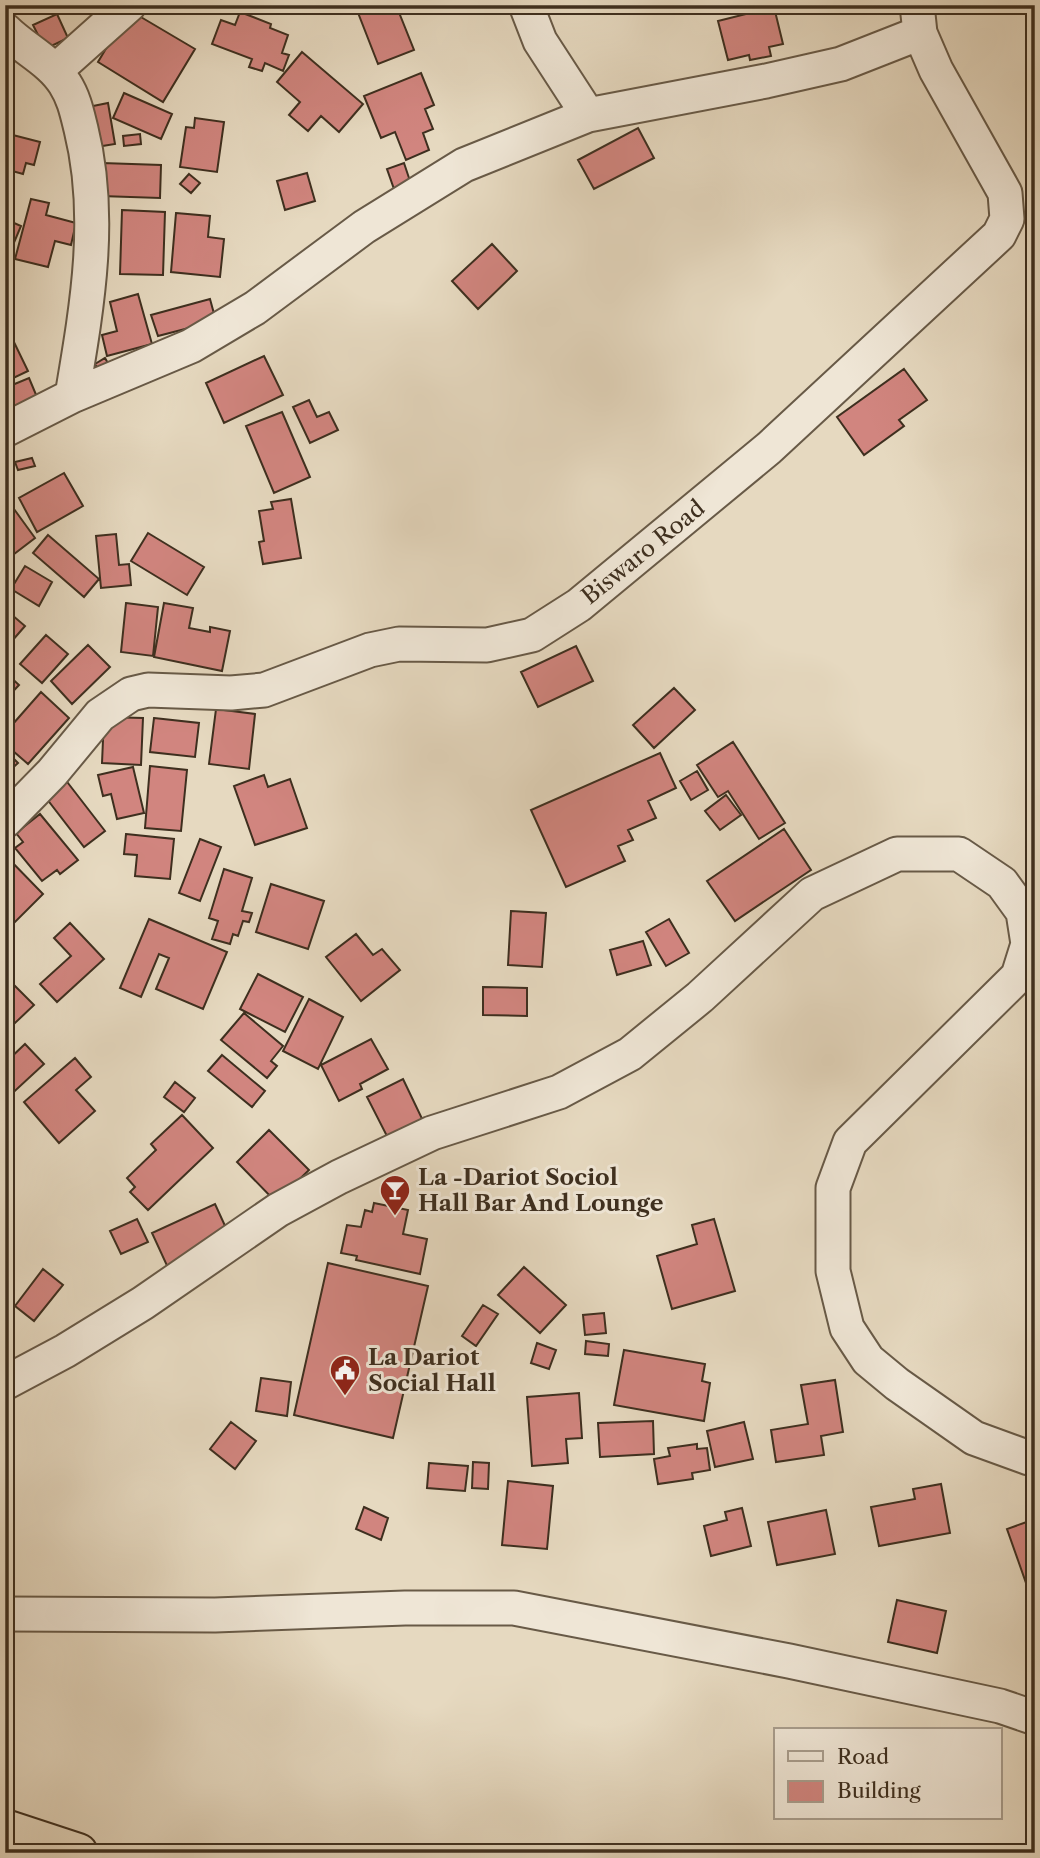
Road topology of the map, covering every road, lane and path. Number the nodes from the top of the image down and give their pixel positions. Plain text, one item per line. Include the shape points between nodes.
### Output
1 (129, 5) edge
2 (526, 5) edge
3 (918, 19) edge
4 (5, 30) edge
5 (55, 71) junction
6 (588, 115) junction
7 (72, 396) junction
8 (5, 430) edge
9 (5, 821) edge
10 (1026, 985) edge
11 (5, 1383) edge
12 (1035, 1457) edge
13 (5, 1614) edge
14 (1035, 1718) edge
15 (5, 1829) edge
16 (78, 1853) edge

1 - 5 street
2 - 6 street via 540,41
3 - 6 street via 841,64
3 - 9 street, Biswaro Road via 936,70 1005,193 1007,219 999,235 769,448 579,605 532,635 487,645 399,644 370,650 264,690 131,694 100,715
4 - 5 street
5 - 7 street via 74,100 87,151 92,209 85,319
6 - 7 street via 464,165 364,227 255,308 191,346
7 - 8 street
10 - 11 street via 1028,944 1023,912 1002,883 959,854 897,854 811,894 700,997 630,1054 559,1092 432,1133 339,1177 278,1210 132,1310
10 - 12 street via 850,1142 833,1188 833,1271 847,1328 868,1360 974,1438
13 - 14 street via 514,1608 789,1661 999,1706
15 - 16 highway

